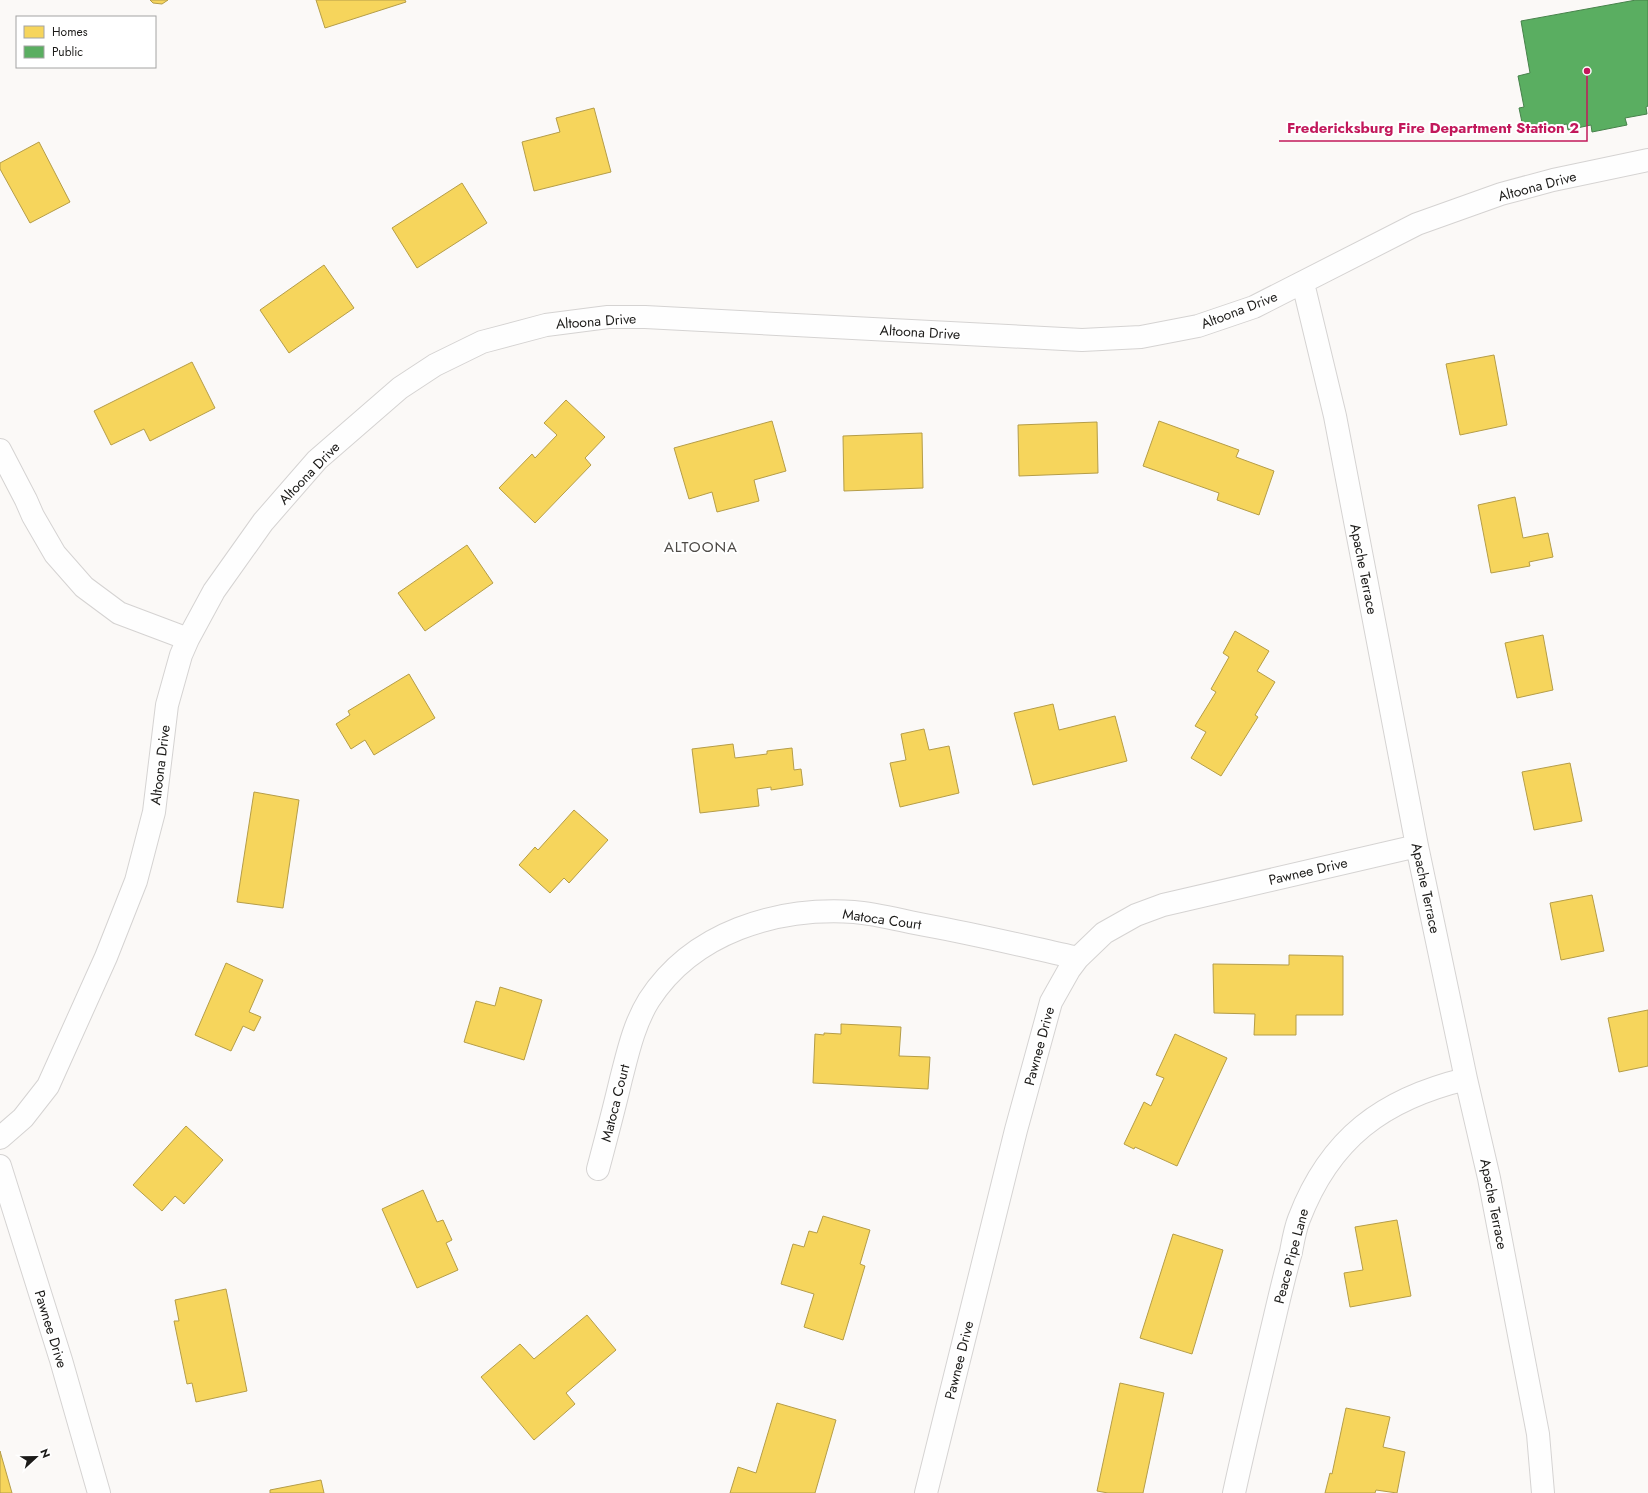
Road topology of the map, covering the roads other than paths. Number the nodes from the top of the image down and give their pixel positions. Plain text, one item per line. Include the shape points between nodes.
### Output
1 (1648, 160) edge
2 (1303, 283) junction
3 (0, 450) edge
4 (188, 639) junction
5 (1417, 846) junction
6 (1078, 958) junction
7 (1466, 1079) junction
8 (0, 1138) edge
9 (0, 1166) edge
10 (598, 1169) dead end
11 (99, 1493) edge
12 (926, 1493) edge
13 (1234, 1493) edge
14 (1543, 1493) edge

1 - 2 street, Altoona Drive via 1501,194 1417,224
2 - 4 street, Altoona Drive via 1254,307 1198,326 1141,337 1082,340 608,317 546,325 482,342 434,365 400,388 317,460 263,522 214,591
2 - 5 street, Apache Terrace via 1335,416
3 - 4 street via 55,554 84,587 119,613
4 - 8 street, Altoona Drive via 167,705 154,812 136,881 106,957 48,1086 24,1118
5 - 6 street, Pawnee Drive via 1163,905 1136,915 1104,933
5 - 7 street, Apache Terrace
6 - 10 street, Matoca Court via 963,932 855,912 809,912 773,917 729,931 702,946 672,970 648,1001 632,1035
6 - 12 street, Pawnee Drive via 1051,1002 1016,1130
7 - 13 street, Peace Pipe Lane via 1441,1085 1400,1101 1363,1125 1339,1148 1315,1182 1298,1221
7 - 14 street, Apache Terrace via 1489,1178 1538,1434
9 - 11 street, Pawnee Drive via 61,1360

